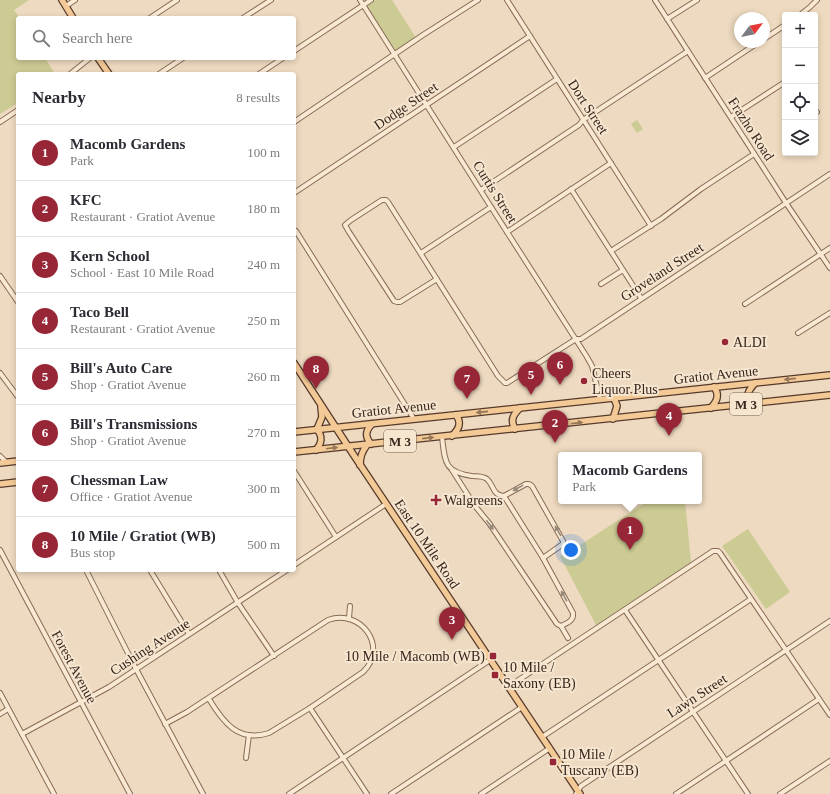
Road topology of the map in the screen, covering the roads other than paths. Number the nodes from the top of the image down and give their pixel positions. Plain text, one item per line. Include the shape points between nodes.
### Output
1 (62, 0) edge
2 (75, 0) edge
3 (177, 0) edge
4 (271, 0) edge
5 (360, 0) edge
6 (371, 0) edge
7 (478, 0) edge
8 (507, 0) edge
9 (655, 0) edge
10 (697, 0) edge
11 (817, 0) edge
12 (363, 5) junction
13 (66, 6) junction
14 (804, 12) edge
15 (72, 16) edge
16 (153, 16) edge
17 (246, 16) edge
18 (668, 19) junction
19 (782, 27) edge
20 (770, 35) edge
21 (530, 36) junction
22 (750, 48) edge
23 (296, 50) edge
24 (688, 51) junction
25 (395, 55) junction
26 (88, 60) edge
27 (99, 60) edge
28 (180, 60) edge
29 (280, 60) edge
30 (72, 72) edge
31 (108, 72) edge
32 (162, 72) edge
33 (262, 72) edge
34 (705, 78) junction
35 (557, 79) junction
36 (782, 84) edge
37 (427, 105) junction
38 (16, 111) edge
39 (731, 117) junction
40 (583, 120) junction
41 (296, 121) edge
42 (0, 122) edge
43 (454, 147) junction
44 (754, 154) junction
45 (611, 163) junction
46 (830, 174) edge
47 (571, 189) junction
48 (481, 190) junction
49 (296, 192) edge
50 (786, 203) junction
51 (491, 207) junction
52 (651, 226) junction
53 (296, 231) dead end
54 (507, 232) junction
55 (830, 248) edge
56 (611, 251) junction
57 (421, 253) junction
58 (821, 254) junction
59 (830, 268) edge
60 (623, 270) junction
61 (0, 276) edge
62 (437, 278) junction
63 (601, 284) dead end
64 (641, 298) junction
65 (16, 299) edge
66 (745, 304) dead end
67 (830, 312) edge
68 (798, 333) dead end
69 (576, 339) junction
70 (296, 366) edge
71 (0, 373) edge
72 (830, 375) edge
73 (755, 383) junction
74 (714, 387) junction
75 (16, 393) edge
76 (830, 396) edge
77 (614, 398) junction
78 (600, 400) junction
79 (321, 404) junction
80 (750, 404) junction
81 (520, 408) junction
82 (711, 408) junction
83 (456, 415) junction
84 (414, 419) junction
85 (613, 419) junction
86 (372, 424) junction
87 (335, 428) junction
88 (317, 429) junction
89 (515, 429) junction
90 (296, 432) edge
91 (452, 436) junction
92 (442, 437) junction
93 (369, 444) junction
94 (348, 446) junction
95 (315, 450) junction
96 (296, 452) edge
97 (0, 456) edge
98 (16, 462) edge
99 (0, 463) edge
100 (7, 463) junction
101 (360, 465) junction
102 (452, 470) junction
103 (296, 474) edge
104 (15, 482) edge
105 (0, 484) edge
106 (504, 496) junction
107 (386, 504) junction
108 (336, 537) junction
109 (0, 550) edge
110 (543, 558) junction
111 (296, 564) edge
112 (87, 572) edge
113 (151, 572) edge
114 (220, 572) edge
115 (283, 572) edge
116 (751, 599) junction
117 (238, 603) junction
118 (350, 606) dead end
119 (625, 610) junction
120 (349, 618) junction
121 (830, 621) edge
122 (561, 626) junction
123 (189, 634) junction
124 (568, 638) dead end
125 (786, 651) junction
126 (274, 656) junction
127 (490, 660) junction
128 (658, 660) junction
129 (136, 669) junction
130 (508, 686) junction
131 (0, 693) edge
132 (208, 699) junction
133 (819, 699) junction
134 (80, 702) junction
135 (522, 707) junction
136 (310, 708) junction
137 (8, 709) junction
138 (693, 712) junction
139 (0, 714) edge
140 (830, 715) edge
141 (165, 724) junction
142 (22, 734) junction
143 (249, 735) junction
144 (542, 736) junction
145 (550, 748) junction
146 (246, 758) dead end
147 (343, 758) junction
148 (726, 761) junction
149 (830, 761) edge
150 (578, 793) edge
151 (54, 794) edge
152 (130, 794) edge
153 (203, 794) edge
154 (289, 794) edge
155 (367, 794) edge
156 (391, 794) edge
157 (481, 794) edge
158 (676, 794) edge
159 (748, 794) edge
160 (780, 794) edge

1 - 13 main road
2 - 13 street
3 - 16 street
4 - 17 street
5 - 12 street, Curtis Street
6 - 12 street
7 - 25 street
8 - 21 street, Dort Street
9 - 18 street, Frazho Road
10 - 18 street
11 - 14 street
12 - 23 street
12 - 25 street, Curtis Street
13 - 15 main road
18 - 24 street, Frazho Road
19 - 20 street
21 - 35 street, Dort Street
21 - 37 street, Dodge Street
22 - 34 street
24 - 34 street, Frazho Road
24 - 40 street
25 - 37 street, Curtis Street
25 - 41 street
26 - 30 street
27 - 31 main road
28 - 32 street
29 - 33 street
34 - 39 street, Frazho Road
35 - 40 street, Dort Street
35 - 43 street
36 - 39 street
37 - 43 street, Curtis Street
37 - 49 street, Dodge Street
38 - 42 street
39 - 44 street, Frazho Road
40 - 45 street, Dort Street
40 - 48 street
43 - 48 street, Curtis Street
44 - 50 street, Frazho Road
44 - 52 street
45 - 47 street
45 - 52 street, Dort Street
46 - 50 street, Groveland Street
47 - 54 street
47 - 56 street
48 - 51 street, Curtis Street
50 - 58 street, Frazho Road
50 - 64 street, Groveland Street
51 - 54 street, Curtis Street
51 - 57 street
52 - 56 street
53 - 84 street
54 - 69 street, Curtis Street
55 - 58 street
56 - 60 street
57 - 62 street
57 - 62 street via 386,200 382,200 345,225 394,301 400,302
58 - 59 street, Frazho Road
58 - 66 street
60 - 63 street
60 - 64 street
61 - 65 street
62 - 69 street, Groveland Street via 498,376 505,383
64 - 69 street, Groveland Street
67 - 68 street
69 - 78 street, Curtis Street via 592,366
70 - 79 main road, East 10 Mile Road
71 - 75 street
72 -> 73 main road, Gratiot Avenue / M 3
73 - 74 main road, Gratiot Avenue / M 3
73 - 80 main road via 748,395
74 - 77 main road, Gratiot Avenue / M 3
74 - 82 main road via 717,398
76 - 80 main road, M 3
77 - 78 main road, Gratiot Avenue / M 3
77 - 85 main road via 617,406
78 - 81 main road, Gratiot Avenue / M 3
79 - 87 main road, East 10 Mile Road
79 - 88 main road via 322,417
80 - 82 main road, M 3
81 -> 83 main road, Gratiot Avenue / M 3
81 - 89 main road via 512,420
82 - 85 main road, M 3
83 - 84 main road, Gratiot Avenue / M 3
83 - 91 main road via 459,425
84 - 86 main road, Gratiot Avenue / M 3
89 -> 85 main road, M 3
86 - 87 main road, Gratiot Avenue / M 3
86 - 93 main road via 366,434
87 - 88 main road, Gratiot Avenue / M 3
87 - 94 main road, East 10 Mile Road
88 - 90 main road, Gratiot Avenue / M 3
88 - 95 main road via 322,440
89 - 91 main road, M 3
91 - 92 main road, M 3
93 -> 92 main road, M 3
92 - 102 street via 444,456
93 - 94 main road, M 3
93 - 101 main road via 361,453
95 -> 94 main road, M 3
94 - 101 main road, East 10 Mile Road
95 - 96 main road, M 3
97 - 100 street
98 - 100 main road
99 - 100 main road
101 - 107 main road, East 10 Mile Road
102 - 106 street via 487,479 498,495
102 -> 122 street via 557,624
103 - 108 street
104 - 105 main road
106 - 110 street
110 -> 106 street via 563,544 563,541 532,486 526,484
107 - 108 street
107 - 127 main road, East 10 Mile Road
108 - 111 street
109 - 134 street, Forest Avenue
122 -> 110 street via 571,620 573,613
112 - 129 street
113 - 123 street
114 - 117 street
115 - 117 street, Cushing Avenue
116 - 119 street via 720,553 715,550
116 - 125 street
116 - 128 street
117 - 123 street, Cushing Avenue
117 - 126 street
118 - 120 street
119 - 128 street
119 - 130 street
120 - 126 street via 328,620
120 - 136 street via 358,622 369,634 373,650 368,668
121 - 125 street, Lawn Street
122 - 124 street
123 - 129 street, Cushing Avenue
125 - 133 street
125 - 138 street, Lawn Street
126 - 132 street
127 - 130 main road, East 10 Mile Road
127 - 147 street
128 - 138 street
128 - 144 street
129 - 134 street, Cushing Avenue
129 - 141 street
130 - 135 main road, East 10 Mile Road
131 - 137 street
132 - 141 street
132 - 143 street via 225,723
133 - 140 street
133 - 148 street
134 - 142 street, Cushing Avenue
134 - 152 street, Forest Avenue
135 - 144 main road, East 10 Mile Road
135 - 156 street
136 - 143 street via 269,733
136 - 147 street
137 - 139 street
137 - 142 street
138 - 148 street
138 - 150 street, Lawn Street via 581,786
141 - 153 street
142 - 151 street
143 - 146 street
144 - 145 main road, East 10 Mile Road
145 - 150 main road
145 - 157 street
147 - 154 street
147 - 155 street
148 - 158 street
148 - 159 street
149 - 160 street

